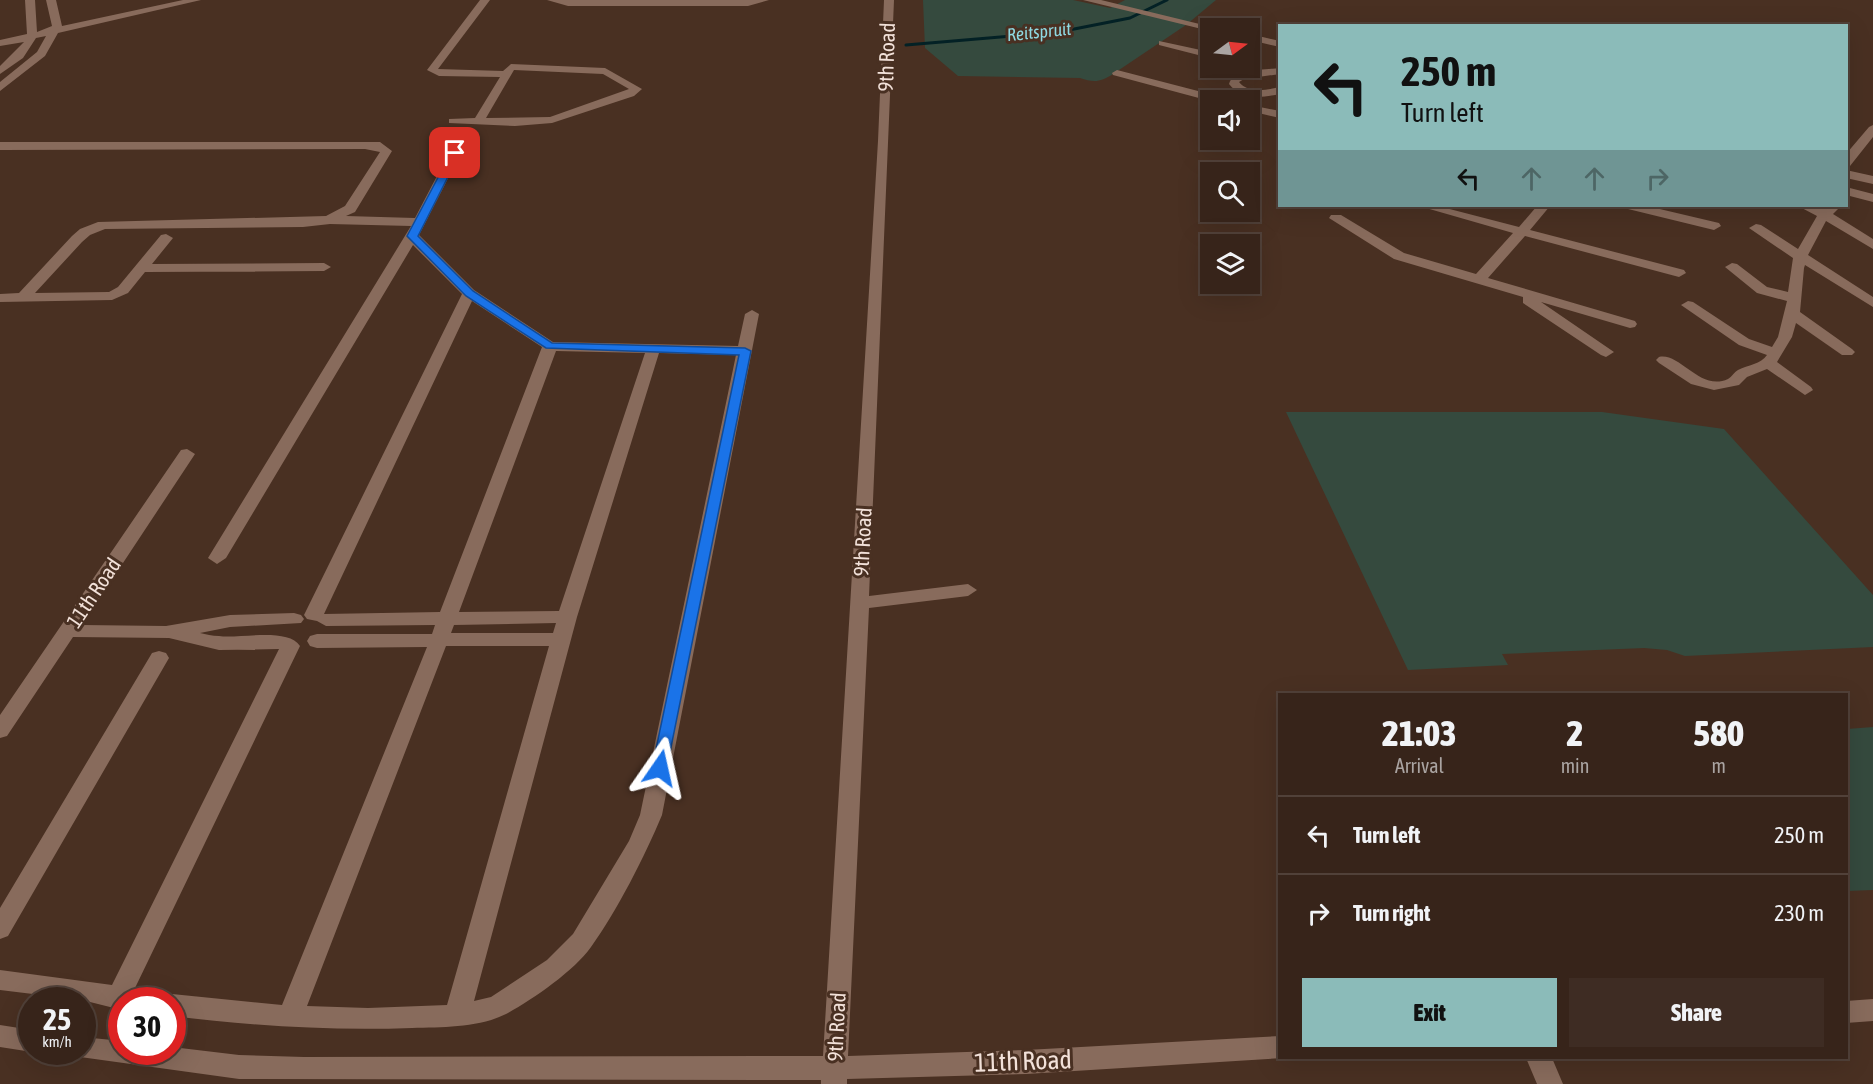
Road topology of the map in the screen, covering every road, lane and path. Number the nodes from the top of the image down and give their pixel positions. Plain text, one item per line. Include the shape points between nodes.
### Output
1 (30, 0) edge
2 (51, 0) edge
3 (178, 0) edge
4 (196, 0) edge
5 (485, 0) edge
6 (552, 0) edge
7 (764, 0) edge
8 (889, 0) edge
9 (1088, 0) edge
10 (1200, 25) edge
11 (56, 29) junction
12 (33, 33) junction
13 (1260, 39) edge
14 (0, 42) edge
15 (1162, 43) dead end
16 (1278, 44) edge
17 (1200, 52) edge
18 (445, 55) junction
19 (19, 57) junction
20 (1260, 68) edge
21 (456, 69) junction
22 (508, 70) junction
23 (0, 71) edge
24 (1117, 73) dead end
25 (1278, 73) edge
26 (1278, 73) edge
27 (0, 88) edge
28 (1241, 90) edge
29 (1278, 90) edge
30 (1260, 92) edge
31 (1200, 95) edge
32 (1260, 110) edge
33 (1278, 115) edge
34 (453, 121) dead end
35 (479, 121) junction
36 (1873, 129) edge
37 (0, 146) edge
38 (455, 153) dead end
39 (1848, 160) edge
40 (1848, 174) edge
41 (1873, 180) edge
42 (1848, 193) edge
43 (1873, 198) edge
44 (1429, 207) edge
45 (1543, 207) edge
46 (1637, 207) edge
47 (1810, 207) edge
48 (1830, 210) edge
49 (346, 212) junction
50 (1336, 218) dead end
51 (329, 220) junction
52 (418, 224) junction
53 (1714, 226) dead end
54 (1756, 228) dead end
55 (1523, 232) junction
56 (166, 238) dead end
57 (1873, 245) edge
58 (1801, 255) junction
59 (324, 267) dead end
60 (1732, 267) dead end
61 (143, 268) junction
62 (1679, 273) dead end
63 (1479, 280) junction
64 (1511, 289) junction
65 (469, 293) junction
66 (0, 298) edge
67 (22, 298) junction
68 (1873, 303) edge
69 (1688, 304) dead end
70 (1793, 305) junction
71 (752, 314) dead end
72 (1630, 324) dead end
73 (550, 346) junction
74 (653, 350) junction
75 (745, 351) junction
76 (1606, 352) dead end
77 (1847, 352) dead end
78 (1772, 358) junction
79 (1664, 360) dead end
80 (1805, 390) dead end
81 (187, 454) dead end
82 (217, 558) dead end
83 (968, 590) dead end
84 (859, 603) junction
85 (320, 617) junction
86 (567, 617) junction
87 (294, 619) junction
88 (447, 619) junction
89 (67, 631) junction
90 (165, 632) junction
91 (561, 639) junction
92 (439, 640) junction
93 (317, 641) junction
94 (285, 644) junction
95 (159, 658) dead end
96 (0, 731) edge
97 (0, 929) edge
98 (0, 980) edge
99 (134, 987) edge
100 (108, 996) edge
101 (186, 1006) edge
102 (1873, 1010) edge
103 (1848, 1012) edge
104 (457, 1016) junction
105 (290, 1017) junction
106 (0, 1036) edge
107 (18, 1039) edge
108 (1278, 1047) edge
109 (96, 1050) edge
110 (1539, 1059) edge
111 (835, 1076) edge
112 (1550, 1084) edge

1 - 12 street
2 - 11 street
3 - 11 street
4 - 11 street
5 - 18 street
6 - 7 street
8 - 84 street, 9th Road
9 - 10 street
11 - 12 street
11 - 27 street via 41,54
12 - 14 street
12 - 19 street via 29,46
13 - 16 street
14 - 19 street via 15,46
15 - 17 street
18 - 21 street
18 - 21 street via 432,70
19 - 23 street
20 - 25 street
21 - 22 street
22 - 35 street
22 - 35 street via 605,71 636,89 552,120
24 - 31 street
26 - 28 street via 1237,78 1234,84
29 - 30 street
32 - 33 street
34 - 35 street
36 - 39 street
37 - 49 street via 383,148 384,156
38 - 52 street
40 - 41 street
42 - 43 street
44 - 55 street
45 - 55 street
46 - 53 street
47 - 48 street
48 - 57 street
48 - 58 street
49 - 51 street
49 - 52 street
50 - 63 street via 1399,256
51 - 52 street
51 - 67 street via 104,225 77,239
52 - 65 street
52 - 82 street
54 - 58 street
55 - 62 street
55 - 63 street
56 - 61 street
58 - 68 street
58 - 70 street
59 - 61 street
60 - 70 street via 1762,290
61 - 67 street via 112,296
63 - 64 street
64 - 72 street
64 - 76 street
65 - 73 street
65 - 85 street
66 - 67 street
69 - 78 street
70 - 77 street
70 - 78 street via 1785,337
71 - 75 street
73 - 74 street
73 - 88 street
74 - 75 street
74 - 86 street
75 - 104 street via 645,830 582,941 568,957 497,1006
78 - 79 street via 1734,382 1711,385 1695,382
78 - 80 street
81 - 89 street, 11th Road
83 - 84 street
84 - 111 street, 9th Road
85 - 87 street
85 - 88 street
85 - 93 street via 326,632
86 - 88 street
86 - 91 street
87 - 90 street via 230,621
87 - 94 street via 280,630 278,639
88 - 92 street
89 - 90 street
89 - 96 street, 11th Road
90 - 94 street via 219,643
91 - 92 street
91 - 104 street
92 - 93 street
92 - 105 street
93 - 94 street via 303,646
94 - 99 street
95 - 97 street
98 - 100 street
101 - 105 street
102 - 103 street
104 - 105 street
106 - 107 street
108 - 111 street, 11th Road
109 - 111 street, 11th Road via 239,1067
110 - 112 street

